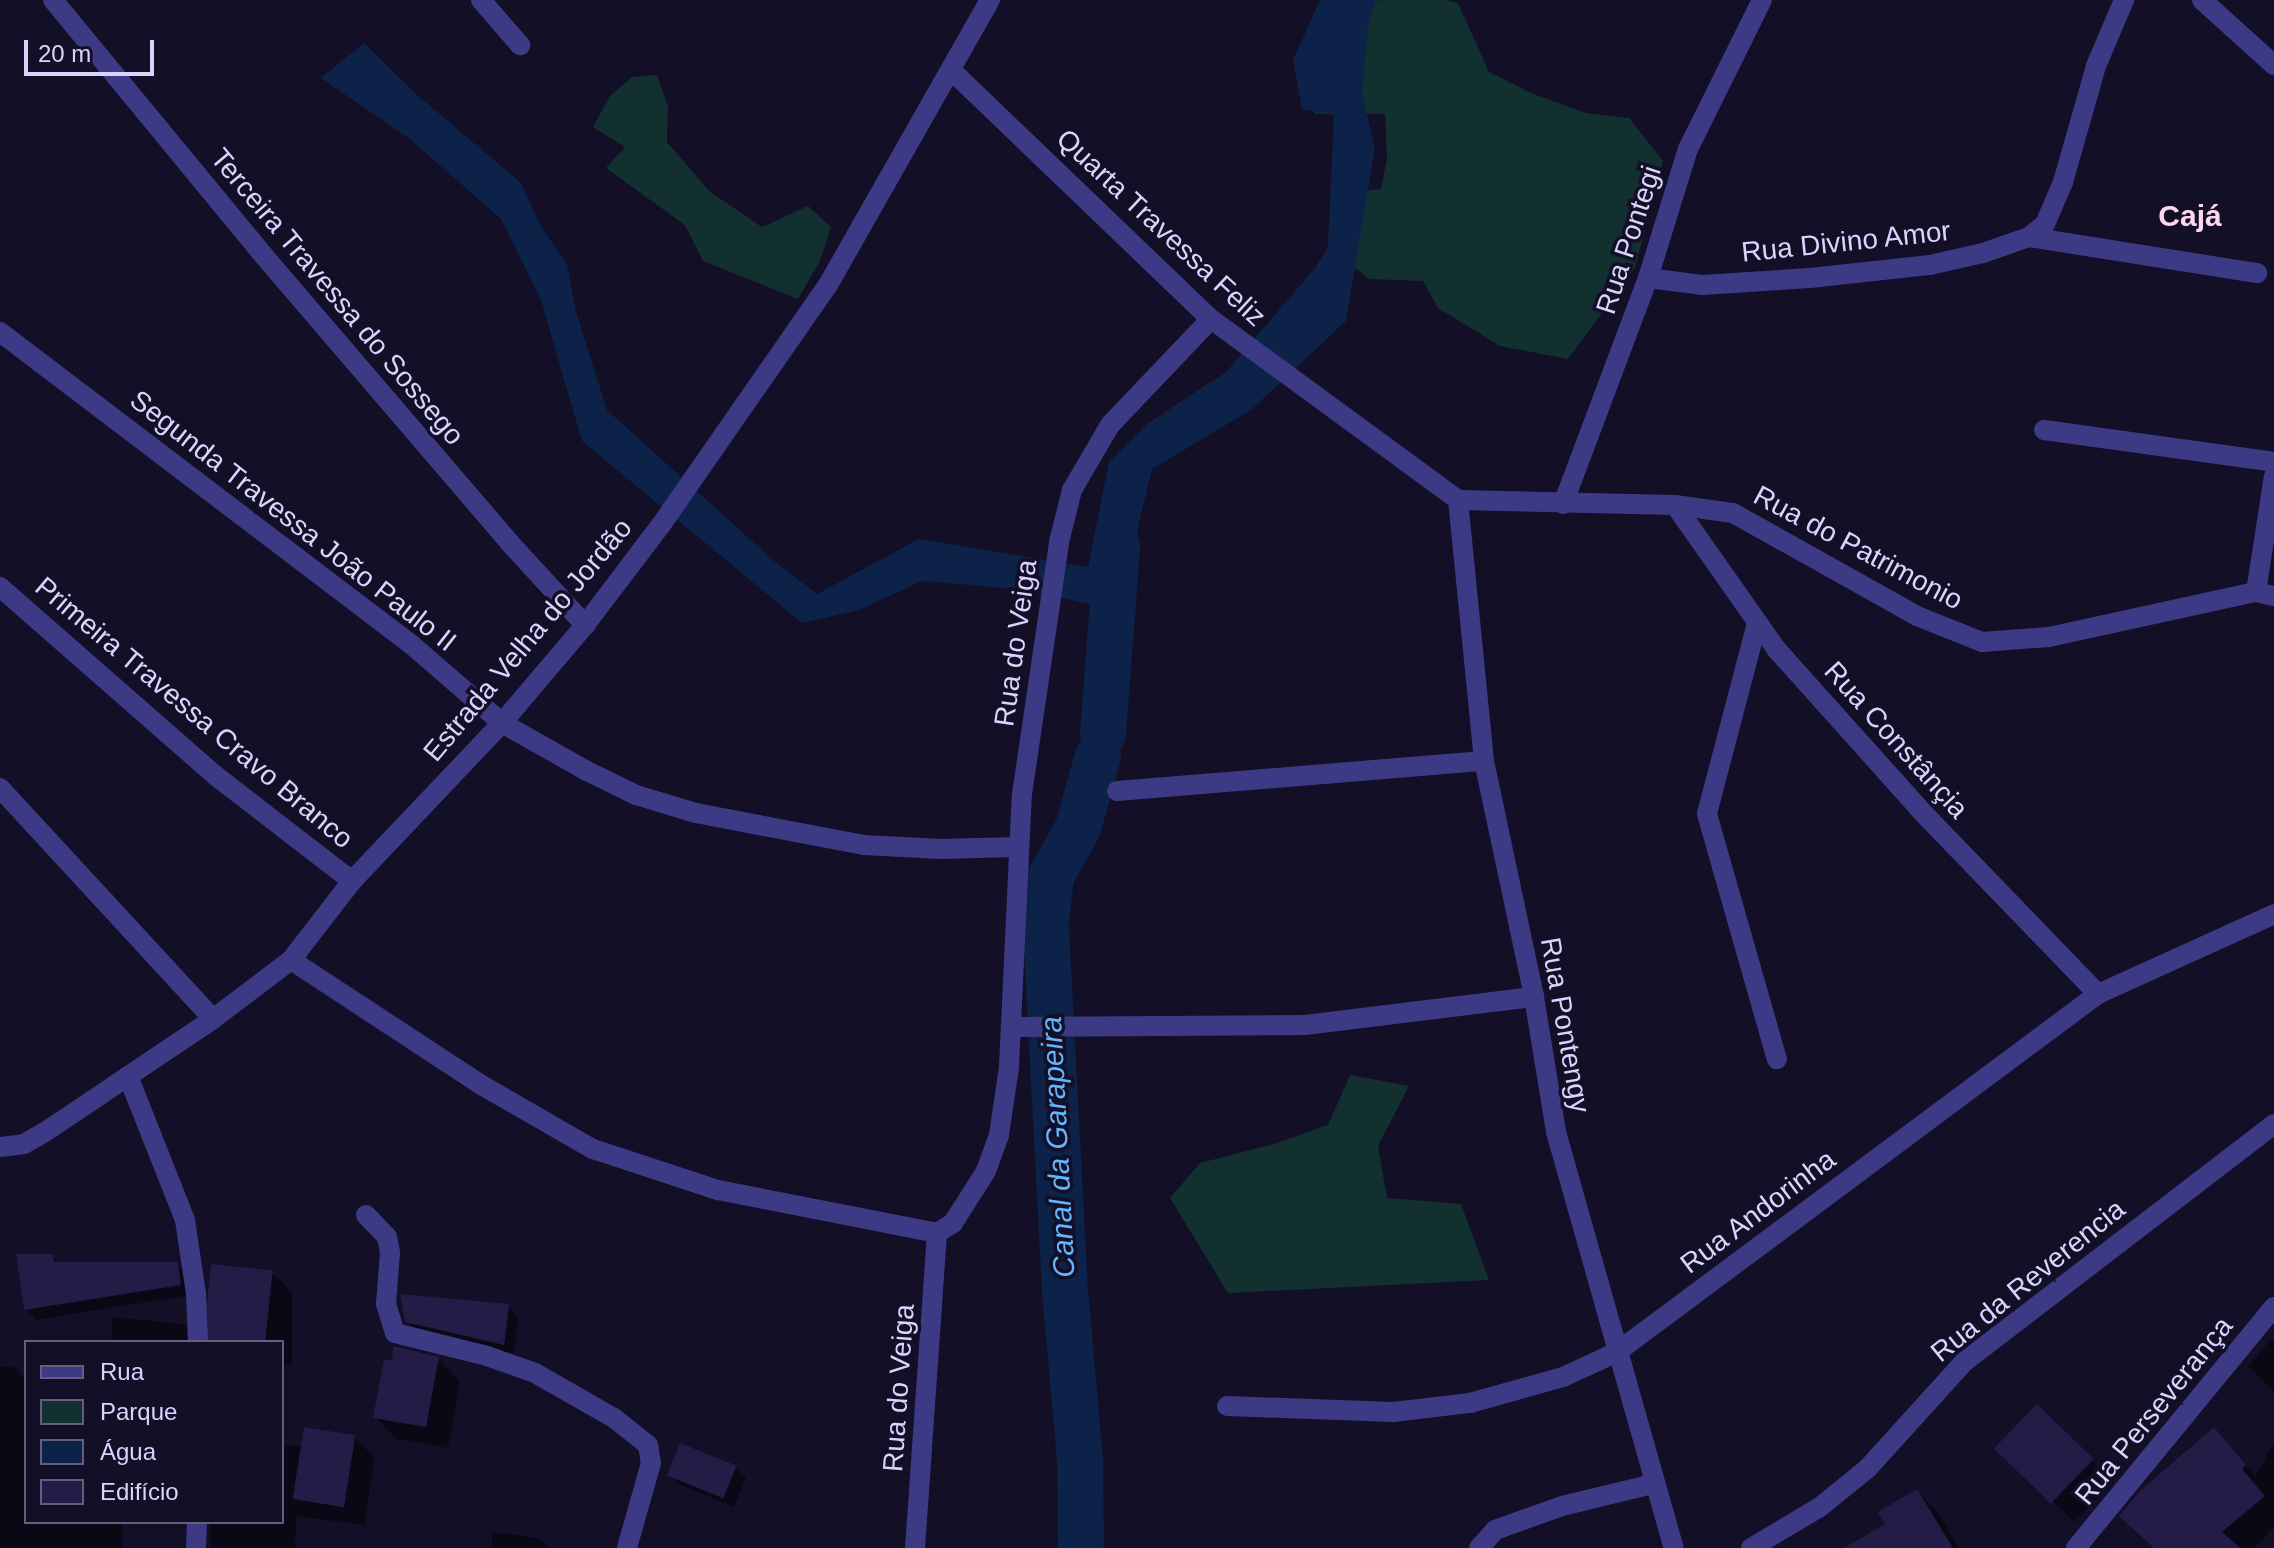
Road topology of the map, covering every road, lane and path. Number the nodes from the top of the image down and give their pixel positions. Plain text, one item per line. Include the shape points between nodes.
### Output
1 (53, 0) edge
2 (481, 0) edge
3 (990, 0) edge
4 (1762, 0) edge
5 (2124, 0) edge
6 (2202, 0) edge
7 (520, 45) dead end
8 (2274, 65) edge
9 (951, 70) junction
10 (2029, 237) junction
11 (2257, 273) dead end
12 (1648, 278) junction
13 (1211, 319) junction
14 (0, 332) edge
15 (2044, 430) dead end
16 (2274, 462) edge
17 (2274, 476) edge
18 (1458, 500) junction
19 (1563, 504) junction
20 (1675, 505) junction
21 (0, 587) edge
22 (2265, 594) edge
23 (1757, 623) junction
24 (585, 625) junction
25 (502, 723) junction
26 (1484, 761) junction
27 (0, 788) edge
28 (1117, 791) dead end
29 (1017, 847) junction
30 (352, 881) junction
31 (2271, 921) edge
32 (291, 960) junction
33 (2098, 994) junction
34 (1534, 997) junction
35 (213, 1019) junction
36 (1011, 1027) junction
37 (1777, 1059) dead end
38 (128, 1076) junction
39 (2274, 1124) edge
40 (0, 1147) edge
41 (366, 1215) dead end
42 (937, 1233) junction
43 (2274, 1307) edge
44 (198, 1340) edge
45 (1617, 1352) junction
46 (1227, 1406) dead end
47 (1653, 1484) junction
48 (197, 1524) edge
49 (196, 1548) edge
50 (627, 1548) edge
51 (915, 1548) edge
52 (1479, 1548) edge
53 (1674, 1548) edge
54 (1751, 1548) edge
55 (2076, 1548) edge

1 - 24 street, Terceira Travessa do Sossego via 264,256
2 - 7 street
3 - 9 street, Estrada Velha do Jordão
4 - 12 street, Rua Pontegi via 1688,149
5 - 10 street via 2096,66 2063,182 2045,224
6 - 8 street
9 - 13 street, Quarta Travessa Feliz
9 - 24 street, Estrada Velha do Jordão via 828,285
10 - 11 street
10 - 12 street, Rua Divino Amor via 1930,265 1840,275 1702,285
12 - 19 street, Rua Pontegi
13 - 18 street, Quarta Travessa Feliz
13 - 29 street, Rua do Veiga via 1110,425 1072,490 1059,542
14 - 25 street, Segunda Travessa João Paulo II via 412,645
15 - 16 street
17 - 22 street
18 - 19 street, Rua do Patrimonio
18 - 26 street, Rua Pontengy
19 - 20 street, Rua do Patrimonio
20 - 22 street, Rua do Patrimonio via 1733,513 1917,616 1982,642 2049,637
20 - 23 street, Rua Constânçia
21 - 30 street, Primeira Travessa Cravo Branco via 216,776
23 - 33 street, Rua Constânçia via 1928,818
23 - 37 street via 1707,814
24 - 25 street, Estrada Velha do Jordão
25 - 29 street, Segunda Travessa João Paulo II via 636,795 696,813 864,845
25 - 30 street, Estrada Velha do Jordão
26 - 28 street
26 - 34 street, Rua Pontengy
27 - 35 street
29 - 36 street, Rua do Veiga
30 - 32 street, Estrada Velha do Jordão
31 - 33 street, Rua Andorinha
32 - 35 street, Estrada Velha do Jordão
32 - 42 street via 478,1083 593,1149 718,1190
33 - 45 street, Rua Andorinha
34 - 36 street via 1305,1025
34 - 45 street, Rua Pontengy via 1556,1132
35 - 38 street, Estrada Velha do Jordão
36 - 42 street, Rua do Veiga via 999,1135 966,1207
38 - 40 street, Estrada Velha do Jordão via 24,1144
38 - 44 street via 185,1220
39 - 54 street, Rua da Reverencia via 1964,1362 1868,1468
41 - 50 street via 387,1237 386,1304 395,1333 535,1373 614,1418 648,1445 651,1463
42 - 51 street, Rua do Veiga
43 - 55 street, Rua Perseverança
45 - 46 street, Rua Andorinha via 1563,1377 1470,1403 1393,1412
45 - 47 street, Rua Pontengy
47 - 52 street via 1562,1506 1495,1530
47 - 53 street, Rua Pontengy
48 - 49 street

